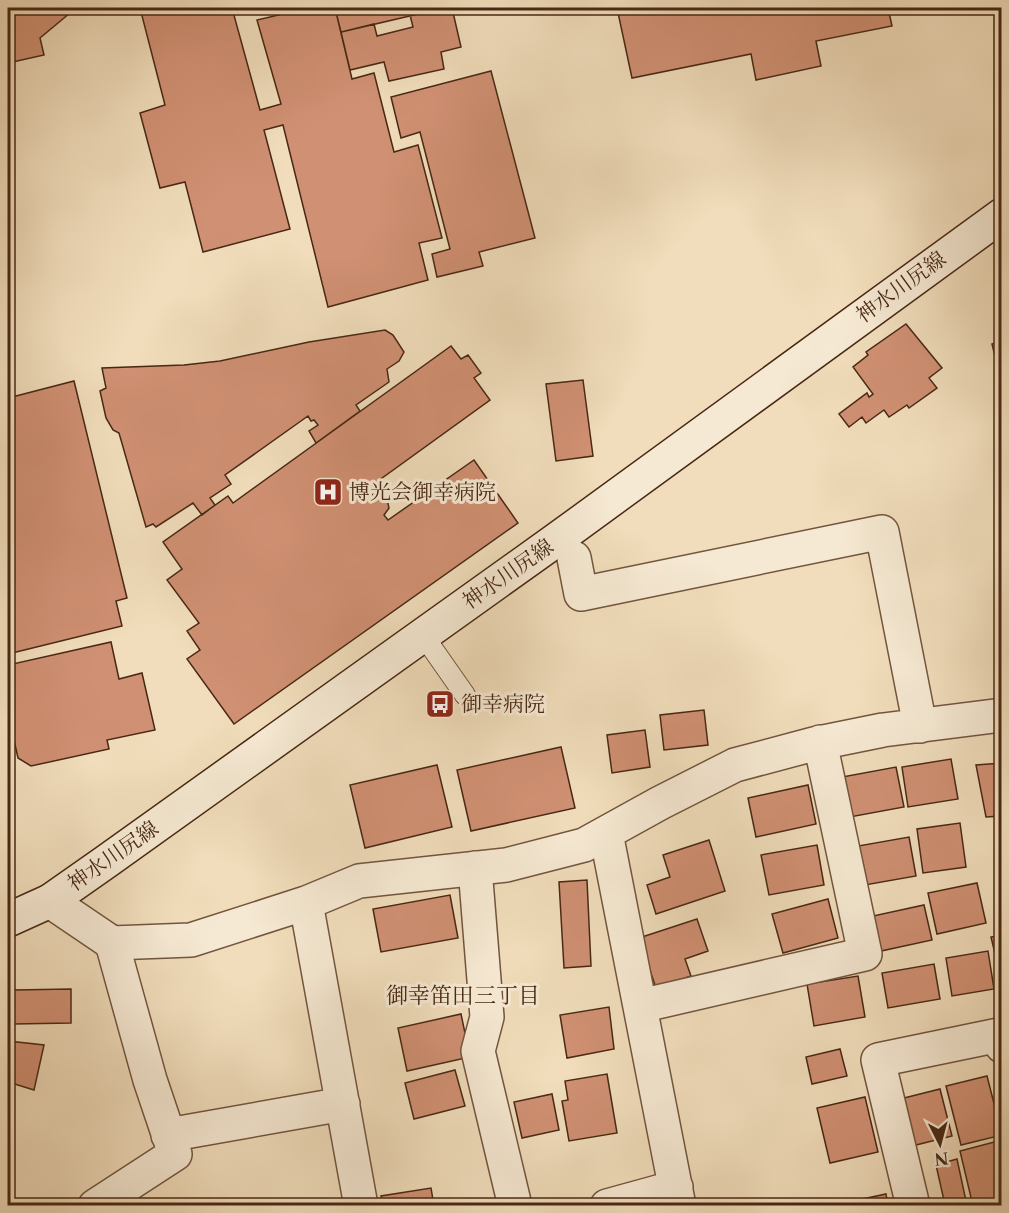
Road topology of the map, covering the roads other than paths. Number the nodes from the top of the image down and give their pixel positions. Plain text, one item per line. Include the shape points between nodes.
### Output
1 (1002, 215) edge
2 (574, 558) dead end
3 (423, 635) junction
4 (465, 695) dead end
5 (1002, 715) edge
6 (920, 726) junction
7 (820, 742) junction
8 (606, 833) junction
9 (475, 868) junction
10 (50, 901) junction
11 (306, 903) junction
12 (8, 920) edge
13 (111, 943) junction
14 (640, 1006) junction
15 (1002, 1046) edge
16 (343, 1104) junction
17 (168, 1135) junction
18 (677, 1196) edge
19 (95, 1206) edge
20 (361, 1206) edge
21 (515, 1206) edge
22 (607, 1206) edge
23 (913, 1206) edge

1 - 3 street, 神水川尻線
2 - 6 street via 581,594 882,532
3 - 4 lane
3 - 10 street, 神水川尻線
5 - 6 street
6 - 7 street
7 - 8 street via 735,765
7 - 14 street via 865,954
8 - 9 street via 584,845 506,865
8 - 14 street
9 - 11 street via 359,881
9 - 21 street via 487,1017 478,1051
10 - 12 street, 神水川尻線
10 - 13 street
11 - 13 street via 191,939
11 - 16 street
13 - 17 street
14 - 18 street
15 - 23 street via 999,1035 878,1060
16 - 17 street
16 - 20 street
17 - 19 street via 175,1154
18 - 22 street

